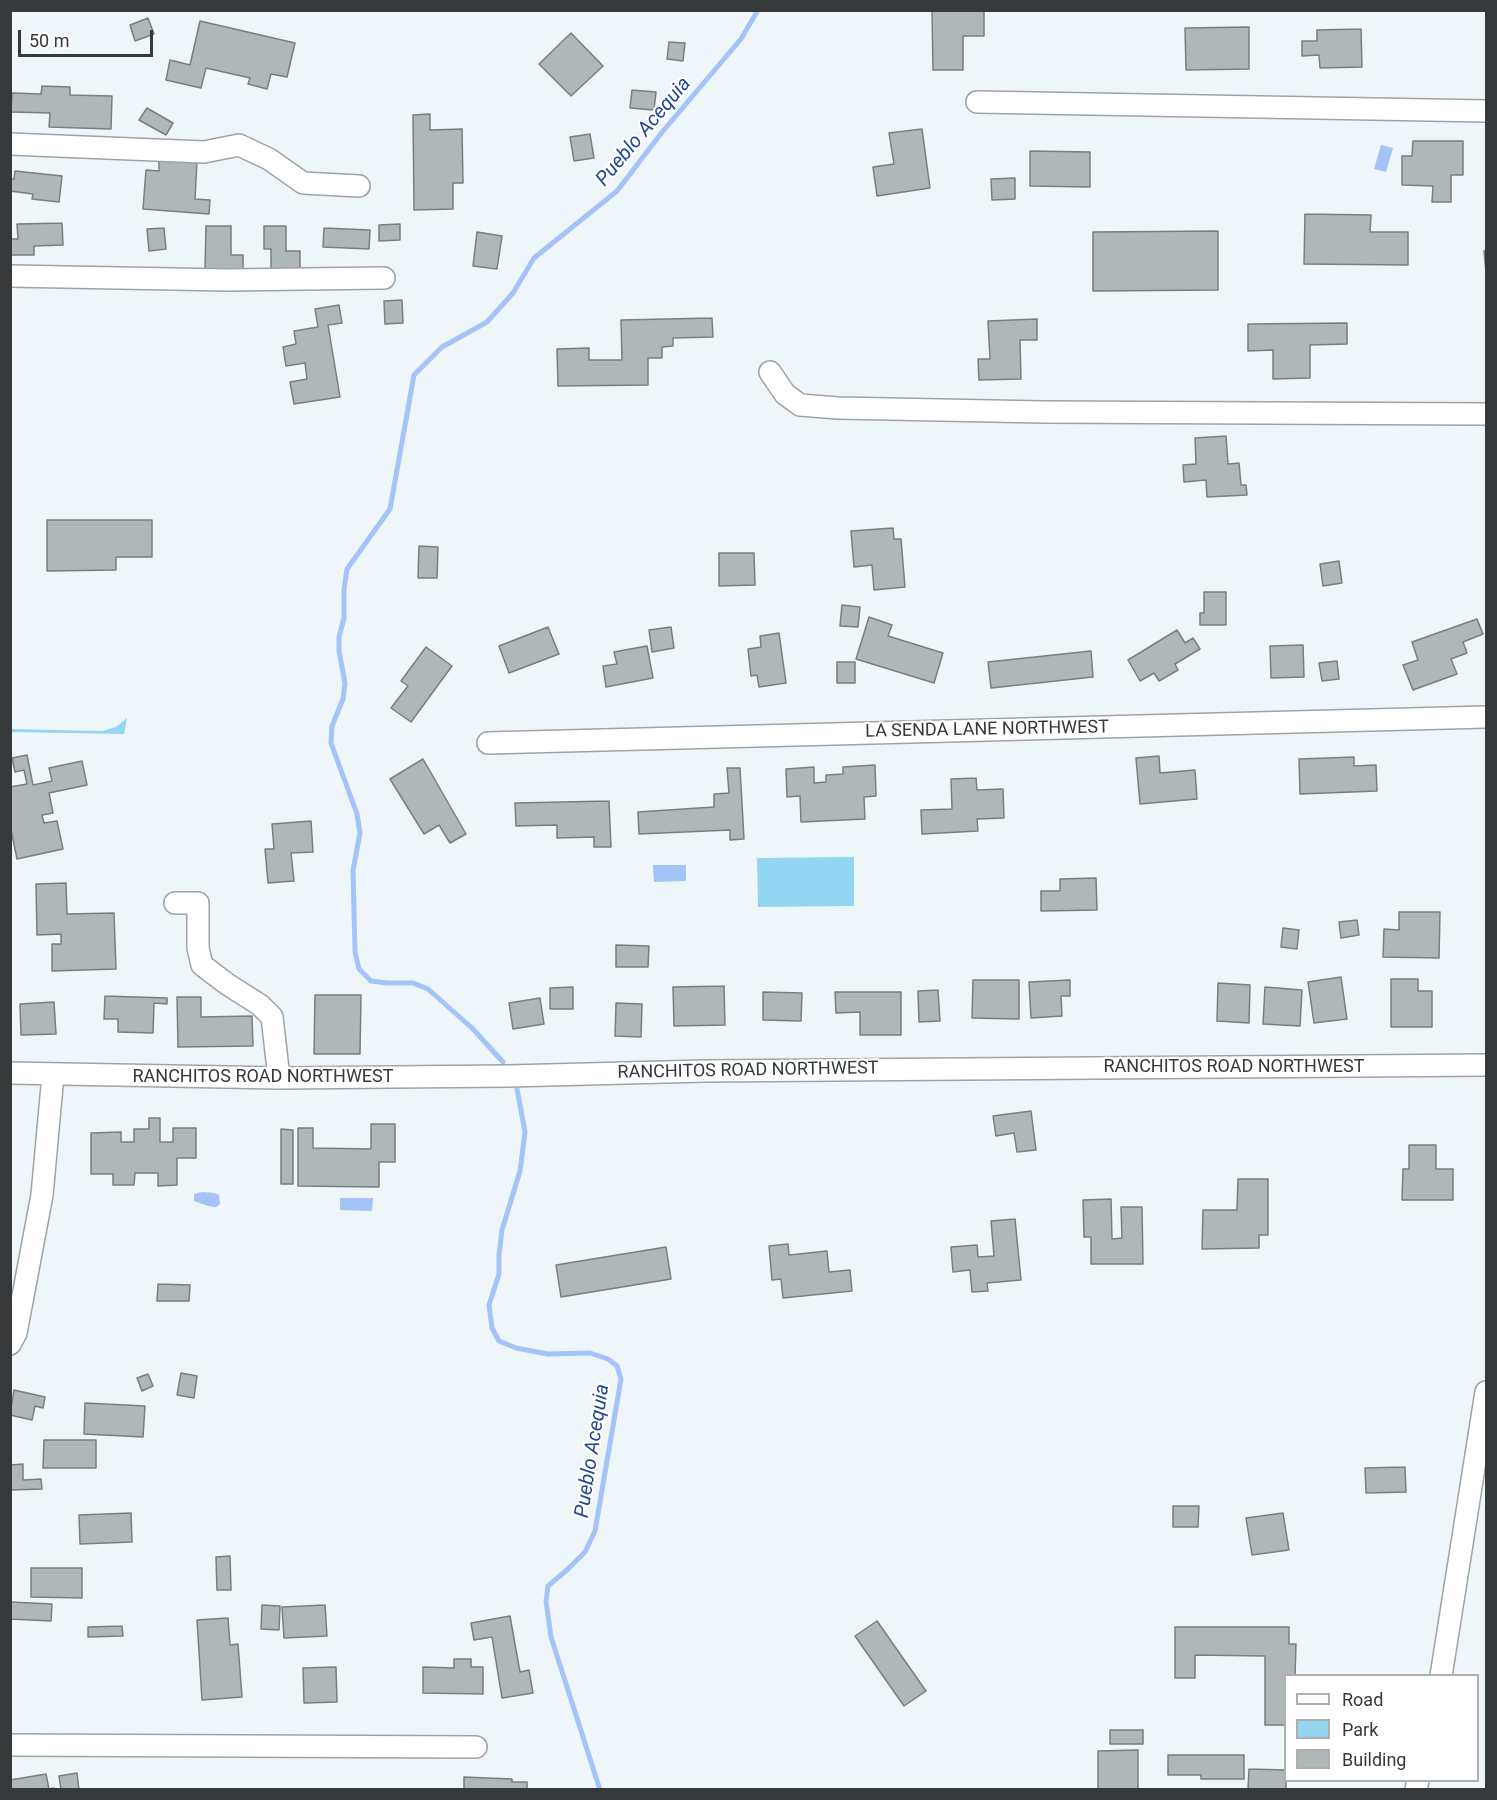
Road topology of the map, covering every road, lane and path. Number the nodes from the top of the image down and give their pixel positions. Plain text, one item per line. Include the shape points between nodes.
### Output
1 (977, 102) dead end
2 (1486, 111) edge
3 (10, 144) edge
4 (359, 186) dead end
5 (10, 276) edge
6 (384, 278) dead end
7 (770, 372) dead end
8 (1486, 414) edge
9 (1486, 717) edge
10 (488, 743) dead end
11 (176, 903) dead end
12 (1486, 1065) edge
13 (10, 1073) edge
14 (53, 1076) junction
15 (279, 1078) junction
16 (10, 1344) edge
17 (1486, 1392) edge
18 (1441, 1674) edge
19 (10, 1745) edge
20 (476, 1747) dead end

1 - 2 street
3 - 4 street via 204,152 239,145 269,159 303,183
5 - 6 street
7 - 8 street via 785,394 800,405 838,408
9 - 10 street, LA SENDA LANE NORTHWEST
11 - 15 street via 198,903 202,965 272,1017
12 - 15 street, RANCHITOS ROAD NORTHWEST
13 - 14 street, RANCHITOS ROAD NORTHWEST
14 - 15 street, RANCHITOS ROAD NORTHWEST
14 - 16 street via 42,1195 16,1333
17 - 18 street
19 - 20 street

